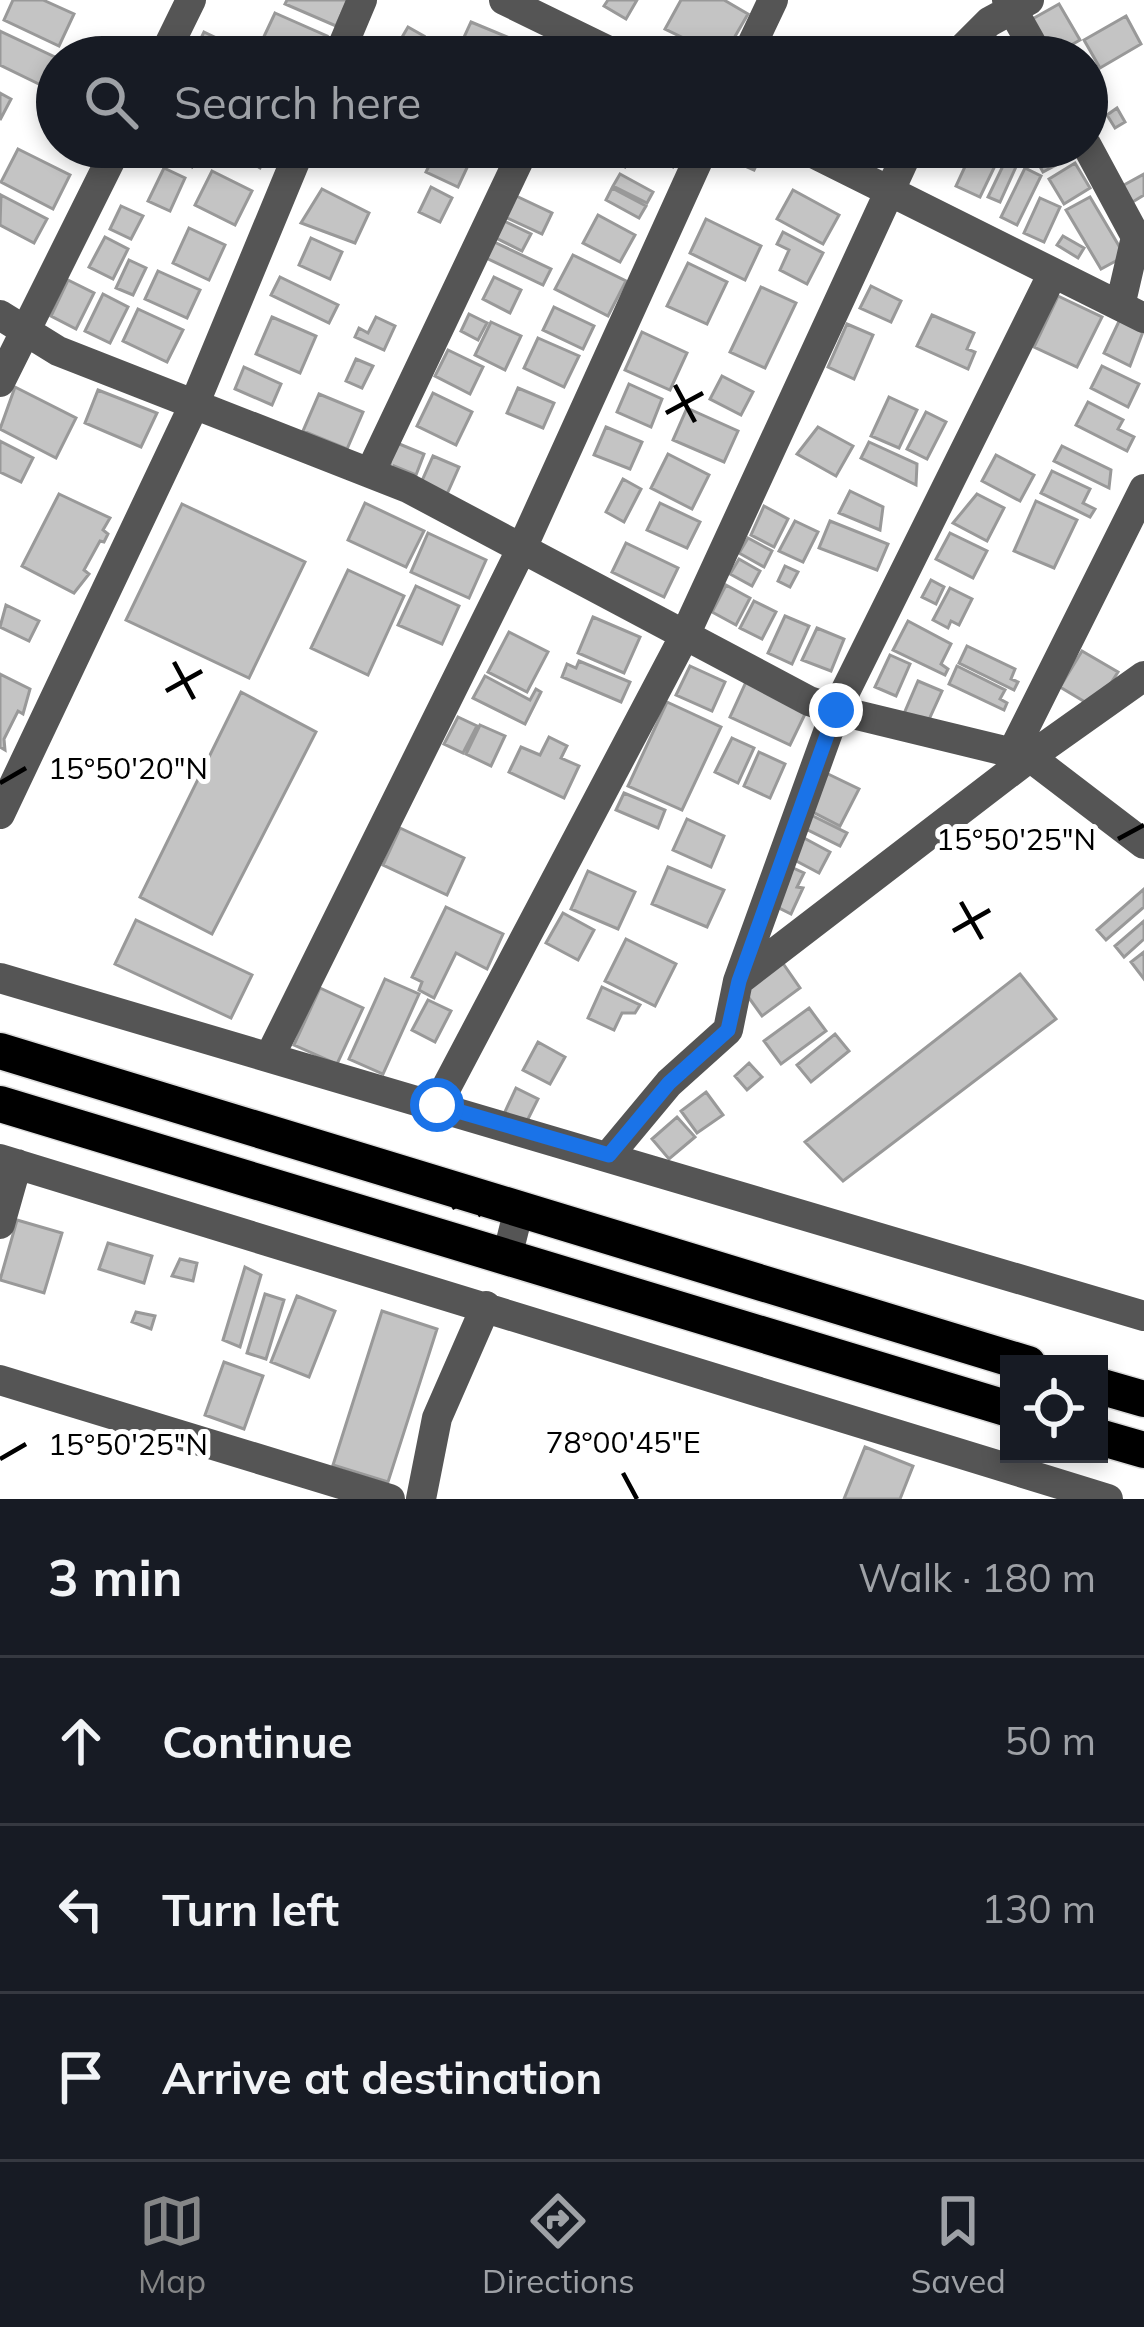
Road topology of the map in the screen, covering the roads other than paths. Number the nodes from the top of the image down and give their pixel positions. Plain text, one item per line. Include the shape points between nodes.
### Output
1 (191, 0) edge
2 (362, 0) edge
3 (504, 0) edge
4 (773, 0) edge
5 (1016, 3) edge
6 (173, 36) edge
7 (347, 36) edge
8 (558, 36) edge
9 (756, 36) edge
10 (975, 36) edge
11 (1030, 36) edge
12 (104, 168) edge
13 (292, 168) edge
14 (515, 168) edge
15 (694, 168) edge
16 (843, 168) edge
17 (900, 168) edge
18 (1099, 168) edge
19 (889, 191) junction
20 (1053, 273) junction
21 (1132, 312) edge
22 (13, 321) edge
23 (0, 382) edge
24 (194, 405) junction
25 (370, 473) junction
26 (1144, 489) edge
27 (522, 548) junction
28 (685, 634) junction
29 (1144, 676) edge
30 (836, 710) junction
31 (1021, 755) junction
32 (0, 814) edge
33 (1144, 844) edge
34 (0, 978) edge
35 (739, 981) junction
36 (0, 1051) edge
37 (270, 1057) junction
38 (0, 1104) edge
39 (437, 1105) junction
40 (609, 1155) junction
41 (9, 1162) edge
42 (519, 1209) junction
43 (0, 1224) edge
44 (507, 1257) junction
45 (486, 1306) junction
46 (1144, 1316) edge
47 (1000, 1355) edge
48 (0, 1380) edge
49 (1108, 1389) edge
50 (1144, 1400) edge
51 (1000, 1406) edge
52 (1108, 1439) edge
53 (1144, 1450) edge
54 (390, 1499) edge
55 (421, 1499) edge
56 (1108, 1499) edge

1 - 6 street
2 - 7 street
3 - 8 street
4 - 9 street
5 - 10 street
5 - 11 street
12 - 22 street
13 - 24 street
14 - 25 street
15 - 27 street
16 - 19 street
17 - 19 street
18 - 21 street via 1136,237
19 - 20 street
19 - 28 street
20 - 21 street
20 - 30 street
22 - 23 street
22 - 24 street via 58,351
24 - 25 street
24 - 32 street
25 - 27 street
26 - 31 street
27 - 28 street
27 - 37 street
28 - 30 street
28 - 39 street
29 - 31 street
30 - 31 street
30 - 35 street
31 - 33 street
31 - 35 street
34 - 37 street
35 - 40 street via 728,1030 669,1083
36 - 42 highway
37 - 39 street
38 - 44 highway
39 - 40 street
40 - 46 street
41 - 43 street
41 - 45 street
42 - 44 street
42 - 47 highway
44 - 51 highway
45 - 55 street via 437,1418
45 - 56 street
48 - 54 street
49 - 50 highway
52 - 53 highway

